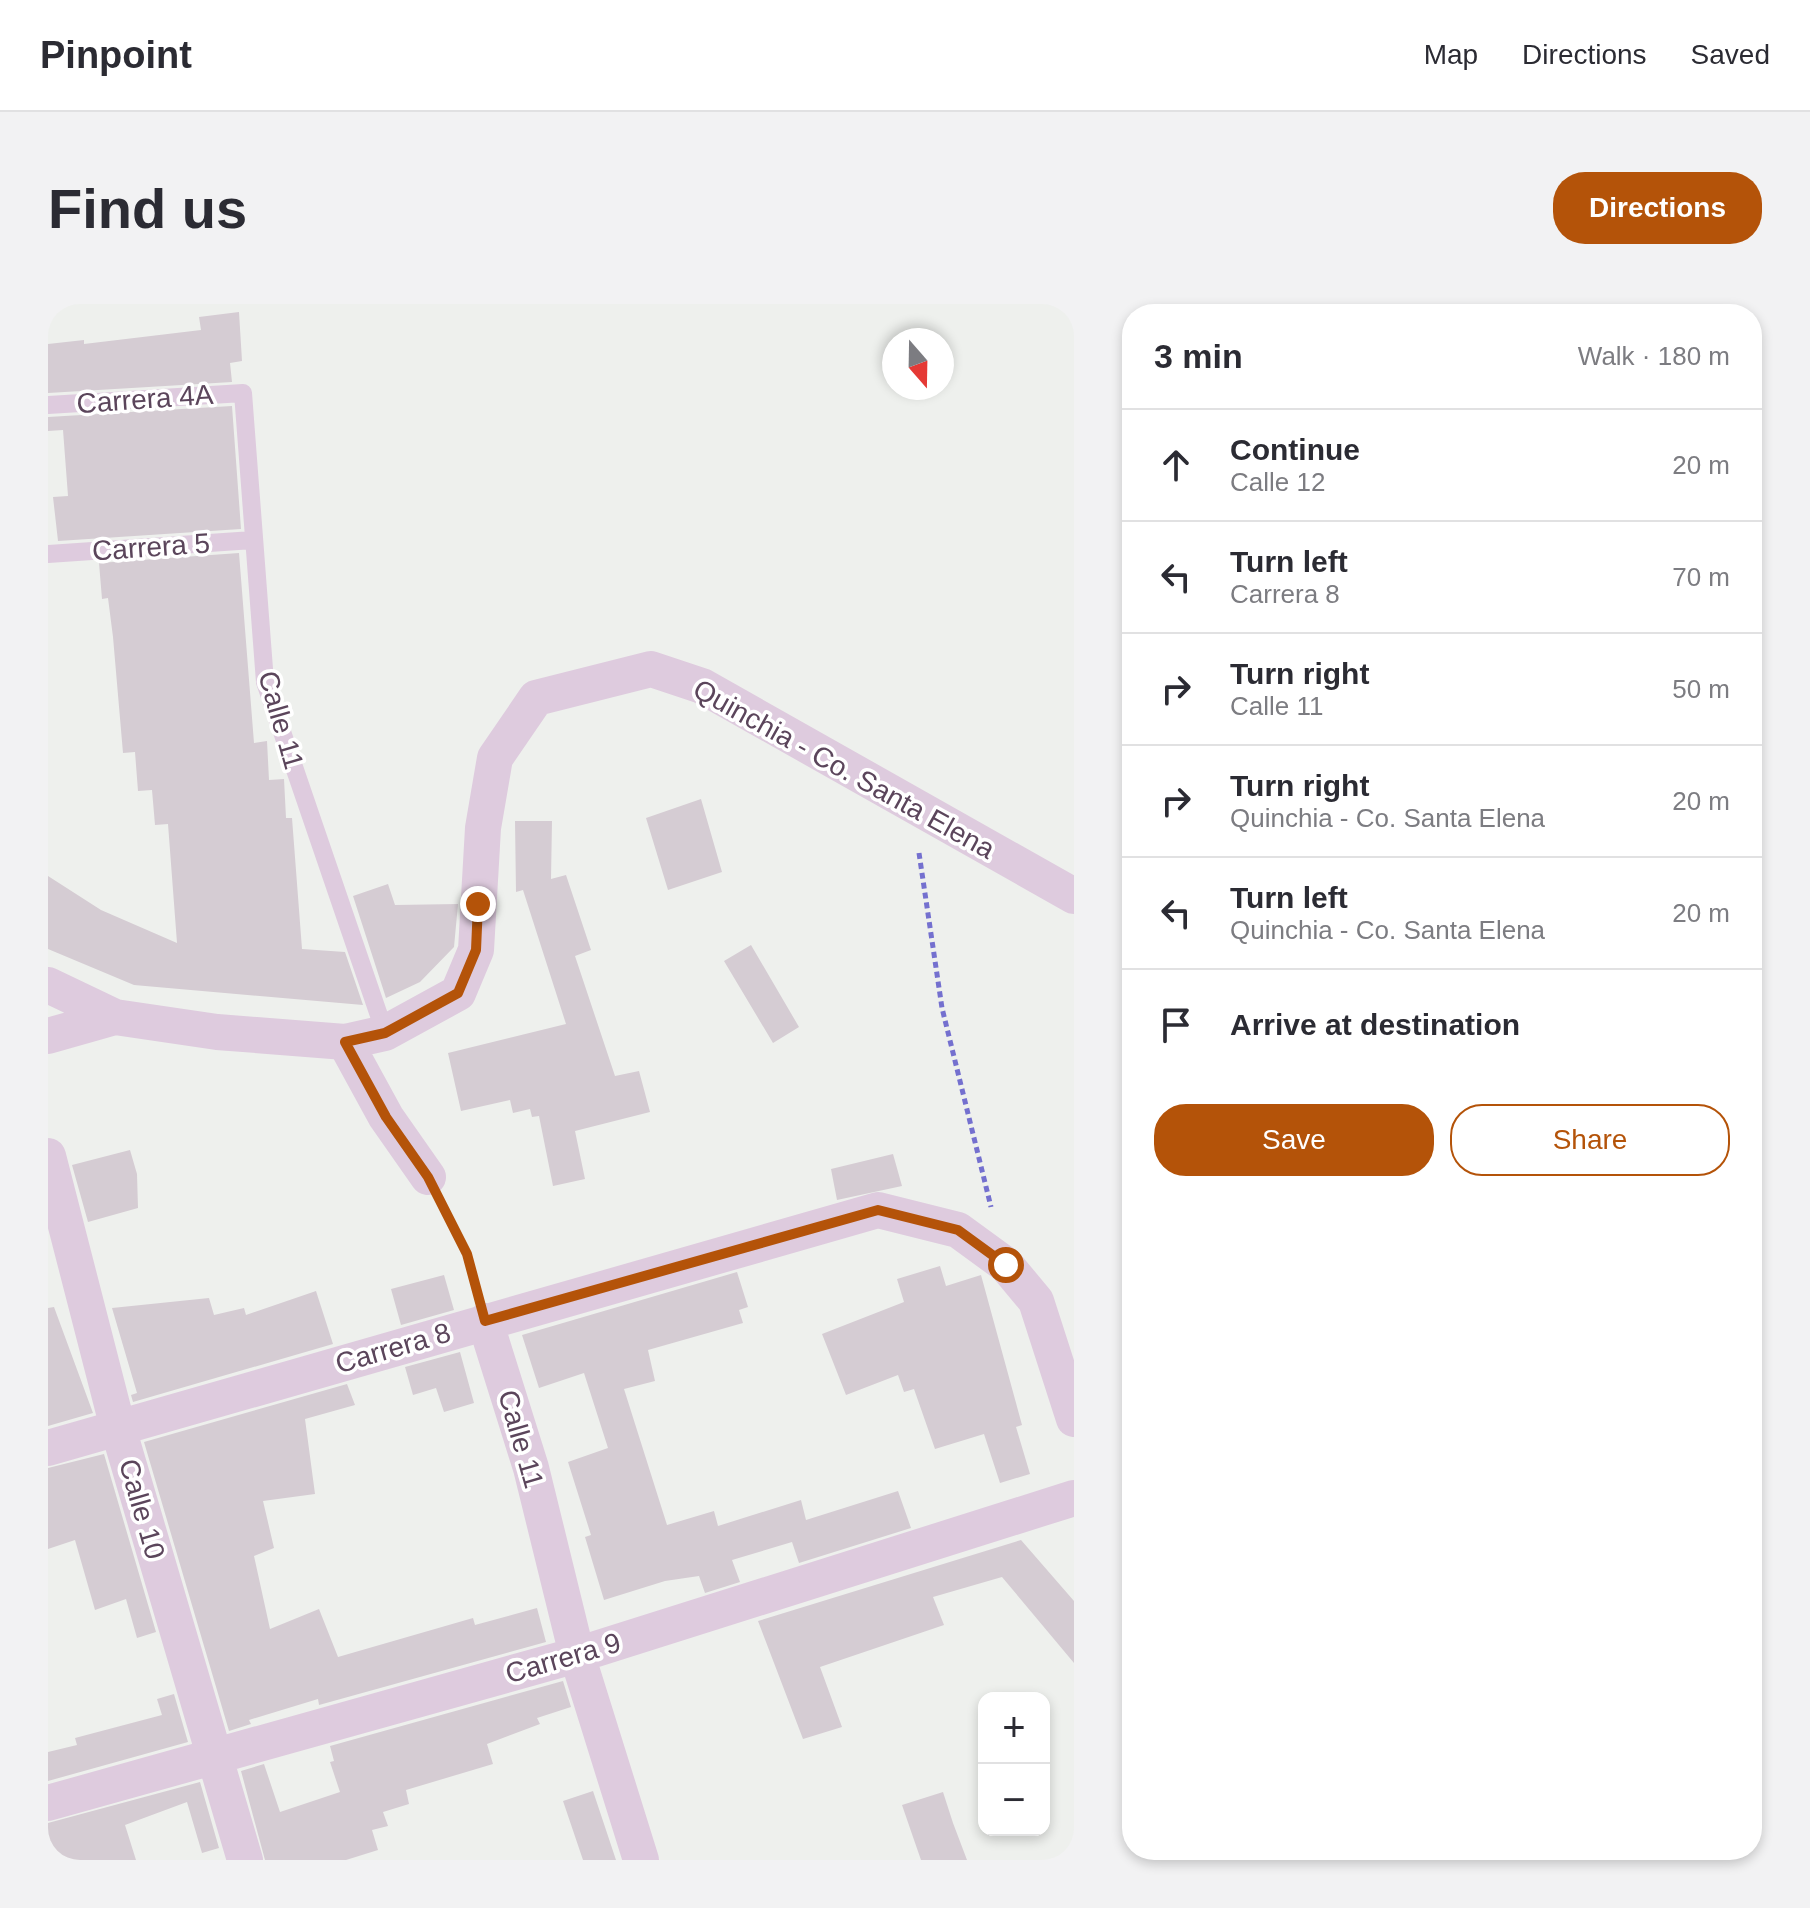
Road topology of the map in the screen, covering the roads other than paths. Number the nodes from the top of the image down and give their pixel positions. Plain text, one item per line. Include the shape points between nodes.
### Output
1 (243, 393) joint
2 (48, 405) edge
3 (253, 540) junction
4 (48, 554) edge
5 (1074, 896) edge
6 (48, 985) edge
7 (115, 1017) junction
8 (385, 1033) junction
9 (48, 1036) edge
10 (345, 1042) junction
11 (48, 1156) edge
12 (428, 1177) road end
13 (485, 1321) junction
14 (1074, 1419) edge
15 (118, 1428) junction
16 (48, 1448) edge
17 (1074, 1498) edge
18 (577, 1655) junction
19 (215, 1757) junction
20 (48, 1803) edge
21 (245, 1860) edge
22 (641, 1860) edge

1 - 2 lane, Carrera 4A
1 - 3 lane, Calle 11
3 - 4 lane, Carrera 5
3 - 8 lane, Calle 11 via 265,682
5 - 8 street, Quinchia - Co. Santa Elena via 702,686 651,669 536,698 495,758 483,828 476,950 458,993
6 - 7 street, Quinchia - Co. Santa Elena
7 - 9 street
7 - 10 street, Quinchia - Co. Santa Elena
8 - 10 street, Quinchia - Co. Santa Elena
10 - 12 street via 386,1117
11 - 15 street, Calle 10
13 - 14 street, Carrera 8 via 878,1210 958,1230 1006,1265 1036,1301
13 - 15 street, Carrera 8
13 - 18 street, Calle 11 via 531,1468
15 - 16 street, Carrera 8
15 - 19 street, Calle 10
17 - 18 street, Carrera 9
18 - 19 street, Carrera 9
18 - 22 street, Calle 11
19 - 20 street, Carrera 9
19 - 21 street, Calle 10

